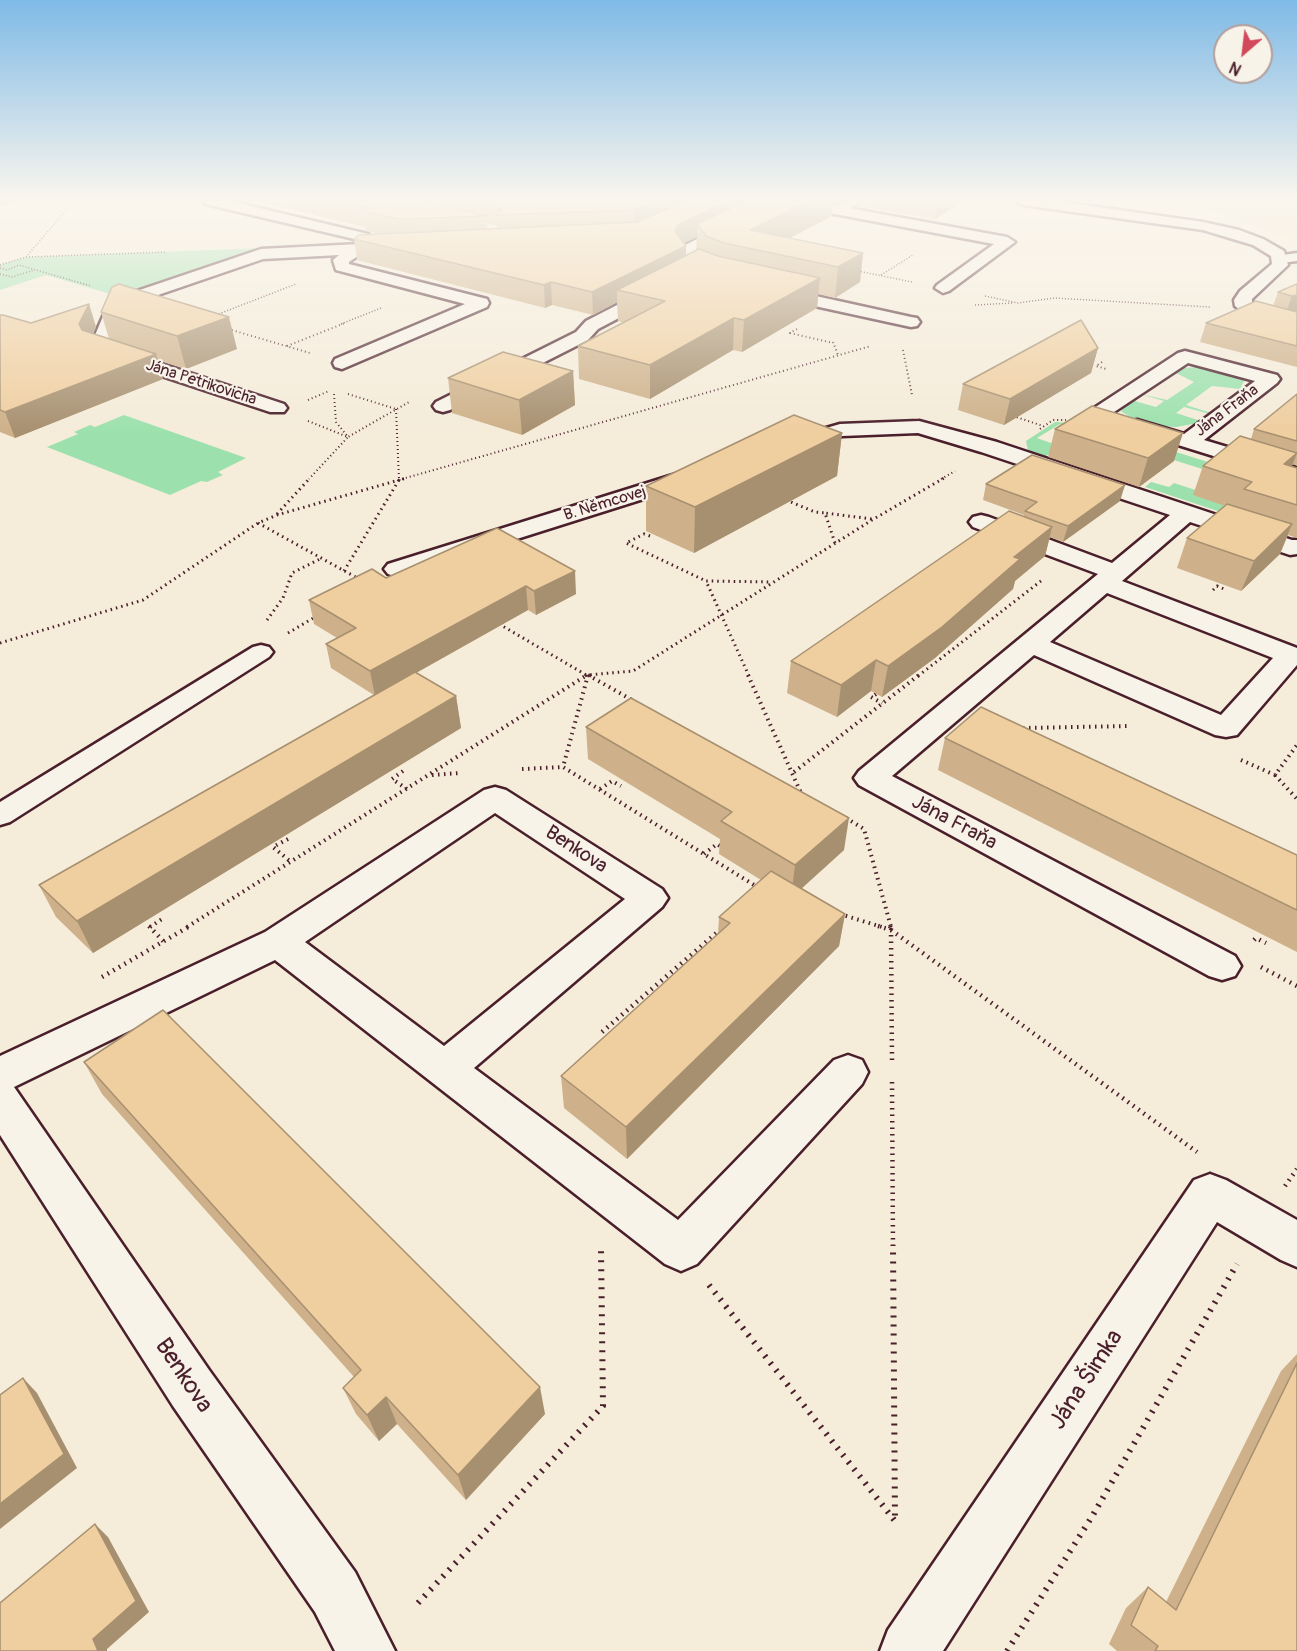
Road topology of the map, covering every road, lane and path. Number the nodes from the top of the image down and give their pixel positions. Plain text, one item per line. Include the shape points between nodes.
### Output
1 (66, 278) edge
2 (191, 278) edge
3 (312, 278) edge
4 (385, 278) edge
5 (682, 278) edge
6 (896, 278) edge
7 (958, 278) edge
8 (1264, 278) edge
9 (760, 288) edge
10 (944, 288) junction
11 (428, 289) junction
12 (133, 298) junction
13 (1018, 303) junction
14 (1217, 307) dead end
15 (211, 316) edge
16 (1297, 317) edge
17 (911, 322) dead end
18 (1290, 325) edge
19 (222, 327) dead end
20 (785, 332) edge
21 (790, 333) edge
22 (879, 343) dead end
23 (287, 346) junction
24 (902, 348) dead end
25 (342, 363) junction
26 (334, 389) junction
27 (443, 406) dead end
28 (396, 409) junction
29 (280, 410) junction
30 (1020, 411) edge
31 (1044, 426) dead end
32 (919, 427) junction
33 (348, 437) junction
34 (1187, 442) junction
35 (989, 447) junction
36 (772, 451) edge
37 (704, 473) edge
38 (1297, 476) edge
39 (399, 480) junction
40 (782, 498) edge
41 (825, 513) junction
42 (1187, 513) junction
43 (277, 515) junction
44 (872, 520) junction
45 (981, 522) dead end
46 (258, 523) junction
47 (650, 536) dead end
48 (835, 543) junction
49 (1295, 551) edge
50 (322, 558) junction
51 (397, 569) dead end
52 (344, 571) junction
53 (357, 577) edge
54 (1111, 578) junction
55 (706, 581) junction
56 (772, 582) junction
57 (1212, 591) dead end
58 (1223, 595) dead end
59 (721, 615) junction
60 (317, 616) edge
61 (497, 622) edge
62 (0, 643) edge
63 (1029, 643) junction
64 (261, 652) junction
65 (588, 675) junction
66 (876, 694) edge
67 (639, 703) edge
68 (882, 703) junction
69 (1141, 726) dead end
70 (1014, 728) edge
71 (1297, 745) edge
72 (1235, 757) dead end
73 (403, 771) dead end
74 (794, 772) junction
75 (1275, 775) junction
76 (621, 786) edge
77 (791, 787) edge
78 (406, 789) junction
79 (600, 789) junction
80 (801, 793) junction
81 (810, 798) edge
82 (1297, 798) edge
83 (837, 813) edge
84 (0, 815) edge
85 (288, 838) edge
86 (725, 849) edge
87 (704, 854) junction
88 (291, 862) junction
89 (765, 891) edge
90 (834, 912) edge
91 (162, 919) dead end
92 (726, 924) edge
93 (891, 930) junction
94 (164, 942) junction
95 (278, 942) junction
96 (1222, 966) dead end
97 (1259, 967) dead end
98 (92, 983) dead end
99 (1297, 986) edge
100 (621, 1015) junction
101 (631, 1021) edge
102 (602, 1032) dead end
103 (445, 1069) junction
104 (848, 1072) dead end
105 (0, 1076) edge
106 (0, 1100) edge
107 (1204, 1157) dead end
108 (600, 1190) junction
109 (1279, 1235) edge
110 (681, 1249) junction
111 (418, 1603) dead end
112 (366, 1651) edge
113 (909, 1651) edge
114 (1007, 1651) edge

1 - 12 path
2 - 12 street, Jána Petrikovicha
3 - 15 path
4 - 11 street, Jána Petrikovicha
5 - 27 street via 592,325 582,336
6 - 10 path
7 - 10 street
8 - 18 street via 1242,300 1250,310
9 - 17 street
10 - 13 path
10 - 13 path via 965,305
11 - 23 path
11 - 25 street, Jána Petrikovicha via 481,303
12 - 29 street, Jána Petrikovicha via 116,304 98,349
13 - 14 path via 1054,298
16 - 18 lane
19 - 23 path
20 - 21 path
22 - 39 path
23 - 25 path
24 - 32 path
25 - 26 path
26 - 28 path
26 - 29 path
26 - 33 path via 336,422
28 - 33 path
28 - 39 path
29 - 33 path
30 - 31 path via 1013,416
32 - 35 street
32 - 36 street via 840,430
33 - 43 path
34 - 34 street, Jána Fraňa via 1196,435 1270,380 1185,357 1098,414
34 - 38 street, Jána Fraňa
35 - 42 street
35 - 44 path via 988,452
37 - 51 street, B. Němcovej
39 - 43 path
39 - 52 path
40 - 41 path
41 - 44 path
41 - 48 path
42 - 49 street
42 - 54 street, Jána Fraňa
43 - 46 path
44 - 48 path
45 - 54 street
46 - 50 path
46 - 62 path via 143,600
47 - 55 path via 644,534 626,543
48 - 56 path
50 - 52 path
50 - 64 path via 292,573 283,598 258,633
52 - 53 path
54 - 63 street, Jána Fraňa
54 - 63 street via 1291,655 1226,728
54 - 68 path via 1039,581
55 - 56 path
55 - 59 path
56 - 59 path
57 - 58 path
59 - 65 path via 633,671
59 - 74 path
60 - 64 path
61 - 65 path
63 - 96 street, Jána Fraňa via 870,778
64 - 84 lane
65 - 67 path
65 - 78 path
65 - 79 path via 563,766
66 - 68 path via 871,698
68 - 74 path
69 - 70 path
71 - 75 path
72 - 75 path
73 - 78 path via 392,779
74 - 80 path
75 - 82 path
76 - 79 path via 612,781
77 - 80 path
78 - 88 path
79 - 87 path
80 - 81 path
83 - 93 path via 864,829
85 - 88 path via 273,848
86 - 87 path via 717,844
87 - 89 path
88 - 94 path
90 - 93 path
91 - 94 path via 149,926
92 - 100 path
93 - 107 path
93 - 110 path via 895,1521
94 - 98 path
95 - 103 street
95 - 103 street, Benkova via 495,798 650,898
95 - 105 street, Benkova
97 - 99 path
100 - 101 path
100 - 102 path
103 - 108 street
104 - 110 street
106 - 112 street, Benkova via 191,1388 335,1592
108 - 110 street
108 - 111 path via 603,1406
109 - 113 street, Jána Šimka via 1210,1194
109 - 114 path

